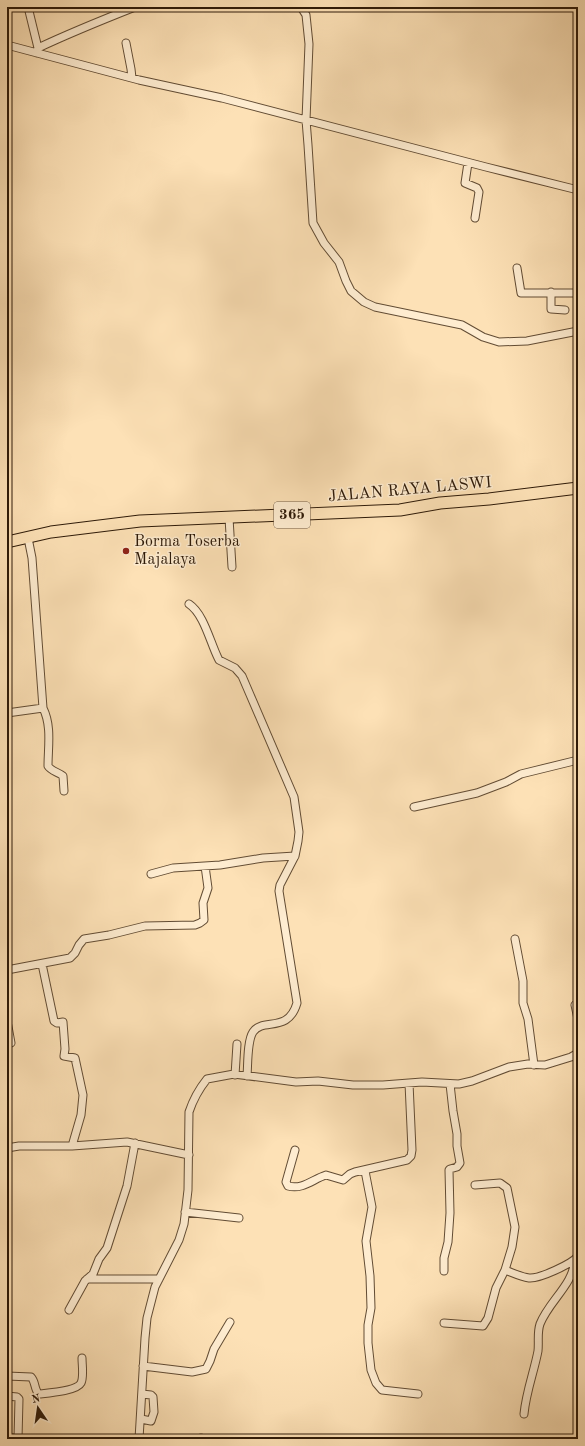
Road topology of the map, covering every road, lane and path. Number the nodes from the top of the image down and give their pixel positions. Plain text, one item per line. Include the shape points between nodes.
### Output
1 (28, 7) edge
2 (135, 7) edge
3 (301, 7) edge
4 (126, 43) dead end
5 (7, 45) edge
6 (37, 50) junction
7 (132, 78) junction
8 (310, 121) junction
9 (468, 163) junction
10 (578, 190) edge
11 (475, 218) dead end
12 (517, 268) dead end
13 (551, 292) junction
14 (578, 293) edge
15 (565, 310) dead end
16 (578, 331) edge
17 (578, 488) edge
18 (229, 518) junction
19 (28, 538) junction
20 (7, 542) edge
21 (232, 567) dead end
22 (190, 604) dead end
23 (43, 708) junction
24 (7, 713) edge
25 (578, 760) edge
26 (64, 791) dead end
27 (414, 807) dead end
28 (294, 856) junction
29 (205, 866) junction
30 (151, 874) dead end
31 (515, 939) dead end
32 (42, 964) junction
33 (7, 970) edge
34 (575, 1005) dead end
35 (578, 1019) edge
36 (7, 1021) edge
37 (11, 1043) dead end
38 (237, 1044) dead end
39 (578, 1053) edge
40 (534, 1065) junction
41 (235, 1074) junction
42 (247, 1076) junction
43 (409, 1083) junction
44 (450, 1084) junction
45 (135, 1143) junction
46 (72, 1146) junction
47 (7, 1148) edge
48 (294, 1150) dead end
49 (189, 1155) junction
50 (365, 1171) junction
51 (475, 1185) dead end
52 (185, 1212) junction
53 (239, 1218) dead end
54 (577, 1258) edge
55 (505, 1270) junction
56 (444, 1271) dead end
57 (87, 1279) junction
58 (159, 1279) junction
59 (69, 1310) dead end
60 (230, 1322) dead end
61 (444, 1323) dead end
62 (82, 1358) dead end
63 (143, 1366) junction
64 (7, 1376) edge
65 (142, 1394) junction
66 (418, 1394) dead end
67 (7, 1396) edge
68 (524, 1414) dead end
69 (141, 1419) junction
70 (7, 1438) edge
71 (18, 1438) edge
72 (139, 1439) edge

1 - 6 street
2 - 6 street via 93,23
3 - 8 street via 306,15 309,44
4 - 7 street
5 - 6 street
6 - 7 street
7 - 8 street
8 - 9 street
8 - 16 street via 308,145 313,223 339,262 348,287 364,302 375,307 462,325 483,337 499,342 527,341
9 - 10 street
9 - 11 street via 465,183 477,188 479,192
12 - 13 street via 520,293
13 - 14 street
13 - 15 street via 551,309
17 - 18 main road, JALAN RAYA LASWI / 365 via 440,503 400,510
18 - 19 main road, JALAN RAYA LASWI / 365 via 140,521 51,532
18 - 21 street
19 - 20 main road, JALAN RAYA LASWI / 365
19 - 23 street via 32,558
22 - 28 street via 198,614 219,660 235,668 242,676 294,797 299,832
23 - 24 street
23 - 26 street via 48,720 48,766 63,776
25 - 27 street via 521,774 477,793
28 - 29 street
28 - 42 street via 279,891 297,1003 295,1011 288,1019 254,1031
29 - 30 street via 169,868
29 - 32 street via 208,888 203,903 202,922 182,926 145,926 84,939 72,957
31 - 40 street
32 - 33 street
32 - 46 street via 54,1021 63,1022 64,1058 75,1058 83,1095 82,1115
34 - 35 street
36 - 37 street
38 - 41 street
39 - 40 street via 554,1063
40 - 44 street via 520,1064 472,1081
41 - 42 street
41 - 49 street via 207,1079 202,1086 189,1112
42 - 43 street via 353,1085 383,1086
43 - 44 street
43 - 50 street via 411,1156 405,1162
44 - 56 street via 460,1163 449,1170 450,1213
45 - 46 street via 110,1142
45 - 49 street
45 - 57 street via 127,1186 107,1248 93,1274
46 - 47 street
48 - 50 street via 286,1182 290,1187 306,1185 326,1175 343,1180 352,1173
49 - 52 street
50 - 66 street via 372,1207 366,1241 371,1308 368,1329 371,1370 382,1390
51 - 55 street via 500,1183 507,1188 514,1227 512,1247
52 - 53 street
52 - 58 street via 179,1240
54 - 55 street via 564,1267 533,1278
54 - 68 street via 567,1283 538,1329 538,1350
55 - 61 street via 483,1326
57 - 58 street
57 - 59 street
58 - 63 street via 147,1318
60 - 63 street via 206,1369 192,1372
62 - 64 street via 82,1381 79,1386 72,1389 39,1394 31,1377
63 - 65 street
65 - 69 street
65 - 69 street via 153,1397 154,1412 151,1421
67 - 71 street via 19,1398
69 - 72 street
70 - 71 street

